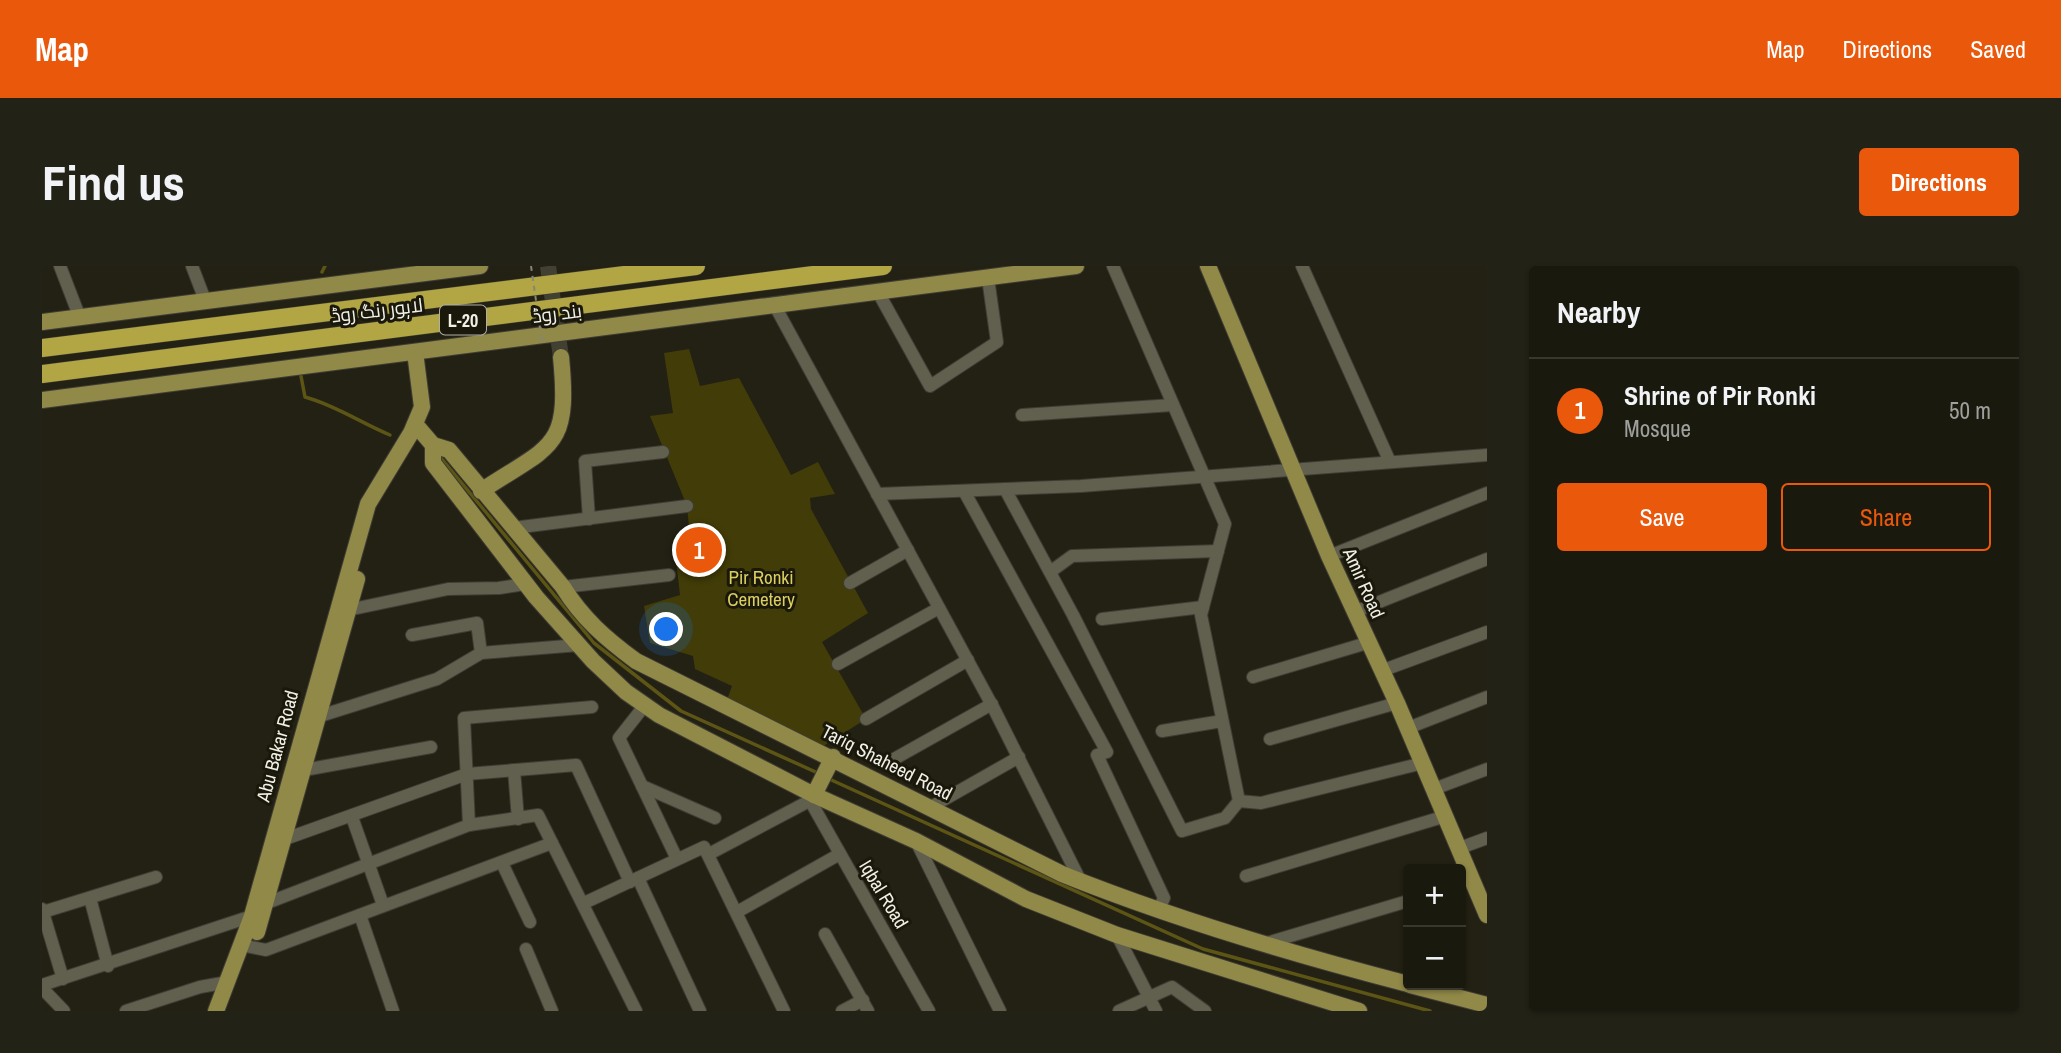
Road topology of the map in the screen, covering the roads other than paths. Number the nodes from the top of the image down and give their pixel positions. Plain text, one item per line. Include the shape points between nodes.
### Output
1 (60, 266) edge
2 (191, 266) edge
3 (480, 266) edge
4 (696, 266) edge
5 (883, 266) edge
6 (1076, 266) edge
7 (1114, 266) edge
8 (1208, 266) edge
9 (1302, 266) edge
10 (461, 267) edge
11 (988, 278) junction
12 (878, 292) junction
13 (205, 300) junction
14 (775, 306) junction
15 (80, 318) junction
16 (42, 322) edge
17 (42, 348) edge
18 (415, 352) junction
19 (561, 357) tunnel mouth
20 (42, 374) edge
21 (42, 400) edge
22 (1173, 405) junction
23 (1022, 415) dead end
24 (415, 424) junction
25 (433, 445) junction
26 (663, 452) dead end
27 (1487, 455) edge
28 (1390, 461) junction
29 (1293, 471) junction
30 (1205, 477) junction
31 (1005, 489) junction
32 (481, 491) junction
33 (964, 491) junction
34 (378, 492) junction
35 (1487, 493) edge
36 (877, 494) junction
37 (687, 506) dead end
38 (589, 519) junction
39 (513, 528) junction
40 (908, 550) junction
41 (1218, 551) junction
42 (1329, 556) junction
43 (1487, 559) edge
44 (1050, 572) junction
45 (669, 575) dead end
46 (850, 583) dead end
47 (526, 584) junction
48 (564, 587) junction
49 (939, 607) junction
50 (1203, 607) junction
51 (348, 610) junction
52 (1354, 612) junction
53 (1102, 619) dead end
54 (1487, 632) edge
55 (412, 635) dead end
56 (1367, 643) junction
57 (579, 645) junction
58 (481, 653) junction
59 (968, 660) junction
60 (838, 664) dead end
61 (1381, 671) junction
62 (1253, 677) dead end
63 (1487, 697) edge
64 (1397, 703) junction
65 (992, 704) junction
66 (645, 705) junction
67 (592, 708) dead end
68 (320, 716) junction
69 (866, 719) dead end
70 (1222, 720) junction
71 (1408, 729) junction
72 (1162, 731) dead end
73 (1270, 739) dead end
74 (431, 747) dead end
75 (1019, 757) junction
76 (832, 759) junction
77 (894, 759) dead end
78 (1423, 763) junction
79 (1487, 769) edge
80 (304, 770) junction
81 (514, 770) junction
82 (467, 774) junction
83 (642, 786) junction
84 (1434, 789) junction
85 (814, 795) junction
86 (1239, 800) junction
87 (931, 807) junction
88 (1446, 816) junction
89 (352, 817) junction
90 (715, 818) dead end
91 (518, 819) junction
92 (469, 825) junction
93 (1487, 838) edge
94 (285, 839) junction
95 (916, 841) junction
96 (552, 843) junction
97 (1460, 848) junction
98 (709, 854) junction
99 (838, 855) junction
100 (677, 859) junction
101 (502, 863) junction
102 (370, 864) junction
103 (1246, 876) dead end
104 (156, 877) dead end
105 (634, 880) junction
106 (1081, 882) junction
107 (1467, 884) edge
108 (90, 898) junction
109 (1403, 902) edge
110 (267, 903) junction
111 (584, 903) junction
112 (383, 905) junction
113 (1159, 909) junction
114 (42, 910) edge
115 (1486, 911) edge
116 (737, 912) junction
117 (360, 915) junction
118 (252, 916) junction
119 (530, 922) dead end
120 (825, 934) dead end
121 (1117, 935) junction
122 (1267, 943) junction
123 (247, 946) junction
124 (526, 949) dead end
125 (108, 966) junction
126 (63, 979) junction
127 (228, 982) junction
128 (1403, 982) edge
129 (42, 987) edge
130 (1431, 990) edge
131 (1148, 997) junction
132 (1487, 1005) edge
133 (865, 1006) edge
134 (391, 1010) edge
135 (64, 1011) edge
136 (126, 1011) edge
137 (216, 1011) edge
138 (227, 1011) edge
139 (552, 1011) edge
140 (636, 1011) edge
141 (700, 1011) edge
142 (784, 1011) edge
143 (842, 1011) edge
144 (929, 1011) edge
145 (1000, 1011) edge
146 (1119, 1011) edge
147 (1156, 1011) edge
148 (1205, 1011) edge
149 (1359, 1011) edge

1 - 15 street
2 - 13 street
3 - 10 main road
4 - 17 highway, لاہور رنگ روڈ / L-20
5 - 20 highway, لاہور رنگ روڈ / L-20
6 - 11 main road, بند روڈ
7 - 22 street
8 - 29 main road, Amir Road
9 - 28 street
10 - 13 main road
11 - 12 main road, بند روڈ
11 - 12 street via 998,342 930,386
12 - 14 main road, بند روڈ
13 - 15 main road
14 - 18 main road, بند روڈ
14 - 36 street
15 - 16 main road
18 - 21 main road, بند روڈ
18 - 24 main road, Abu Bakar Road via 422,407
19 - 32 main road via 562,424 536,458
22 - 23 street
22 - 30 street
24 - 25 main road, Tariq Shaheed Road
24 - 34 main road, Abu Bakar Road
25 - 32 main road, Tariq Shaheed Road via 449,450
25 - 47 main road, Tariq Shaheed Road via 433,463
26 - 38 street via 584,461
27 - 28 street
28 - 29 street
29 - 30 street
29 - 42 main road, Amir Road
30 - 31 street
30 - 41 street via 1225,524
31 - 33 street
31 - 44 street
32 - 39 main road, Tariq Shaheed Road
33 - 36 street
33 - 113 street via 1107,752 1097,755 1164,898
34 - 51 main road, Abu Bakar Road
34 - 118 main road, Abu Bakar Road via 368,504
35 - 42 street
36 - 40 street
37 - 38 street
38 - 39 street
39 - 48 main road, Tariq Shaheed Road
40 - 46 street
40 - 49 street
41 - 44 street via 1072,556
41 - 50 street
42 - 52 main road, Amir Road
43 - 52 street
44 - 86 street via 1182,831 1225,818
45 - 48 street
47 - 51 street via 448,589
47 - 57 main road, Tariq Shaheed Road
48 - 76 main road, Tariq Shaheed Road via 576,608 603,636 636,661
49 - 59 street
49 - 60 street
50 - 53 street
50 - 70 street
51 - 68 main road, Abu Bakar Road
52 - 56 main road, Amir Road
54 - 61 street
55 - 58 street via 477,623
56 - 61 main road, Amir Road
56 - 62 street
57 - 58 street
57 - 66 main road, Tariq Shaheed Road
58 - 68 street via 437,678
59 - 65 street
59 - 69 street
61 - 64 main road, Amir Road
63 - 71 street
64 - 71 main road, Amir Road
64 - 73 street
65 - 75 street
65 - 77 street
66 - 83 street via 619,738
66 - 85 main road, Tariq Shaheed Road
67 - 82 street via 464,718
68 - 80 main road, Abu Bakar Road
70 - 72 street
70 - 86 street
71 - 78 main road, Amir Road
74 - 80 street
75 - 87 street
75 - 106 street
76 - 85 main road
76 - 87 main road, Tariq Shaheed Road
78 - 84 main road, Amir Road
78 - 86 street via 1261,803
79 - 84 street
80 - 94 main road, Abu Bakar Road
81 - 82 street
81 - 91 street
81 - 105 street via 576,765
82 - 89 street
82 - 92 street
83 - 90 street
83 - 100 street
84 - 88 main road, Amir Road
85 - 95 main road, Tariq Shaheed Road
85 - 98 street
85 - 99 street, Iqbal Road
87 - 106 main road, Tariq Shaheed Road
88 - 97 main road, Amir Road
88 - 103 street
89 - 94 street
89 - 102 street
91 - 92 street
91 - 96 street via 538,815
92 - 102 street
93 - 97 street
94 - 110 main road, Abu Bakar Road
95 - 121 main road, Tariq Shaheed Road via 1026,899
95 - 145 street
96 - 101 street
96 - 111 street
97 - 107 main road, Amir Road
98 - 100 street via 704,847
98 - 116 street
99 - 116 street
99 - 144 street, Iqbal Road
100 - 105 street
101 - 112 street
101 - 119 street
102 - 110 street
102 - 112 street
104 - 108 street
105 - 111 street
105 - 141 street
106 - 113 main road, Tariq Shaheed Road
107 - 115 main road, Amir Road
108 - 114 street
108 - 125 street
109 - 122 street
110 - 123 main road, Abu Bakar Road
111 - 140 street
112 - 117 street
113 - 122 main road, Tariq Shaheed Road
114 - 126 street
116 - 142 street
117 - 123 street via 266,950
117 - 134 street
118 - 123 main road, Abu Bakar Road
118 - 125 street
120 - 133 street
121 - 131 street
121 - 149 main road, Tariq Shaheed Road
122 - 128 main road, Tariq Shaheed Road
123 - 127 main road, Abu Bakar Road
123 - 138 main road, Abu Bakar Road
124 - 139 street
125 - 126 street
126 - 129 street
127 - 136 street
127 - 137 main road, Abu Bakar Road
129 - 135 street
130 - 132 main road, Tariq Shaheed Road
131 - 146 street
131 - 147 street
131 - 148 street via 1172,988
133 - 143 street

